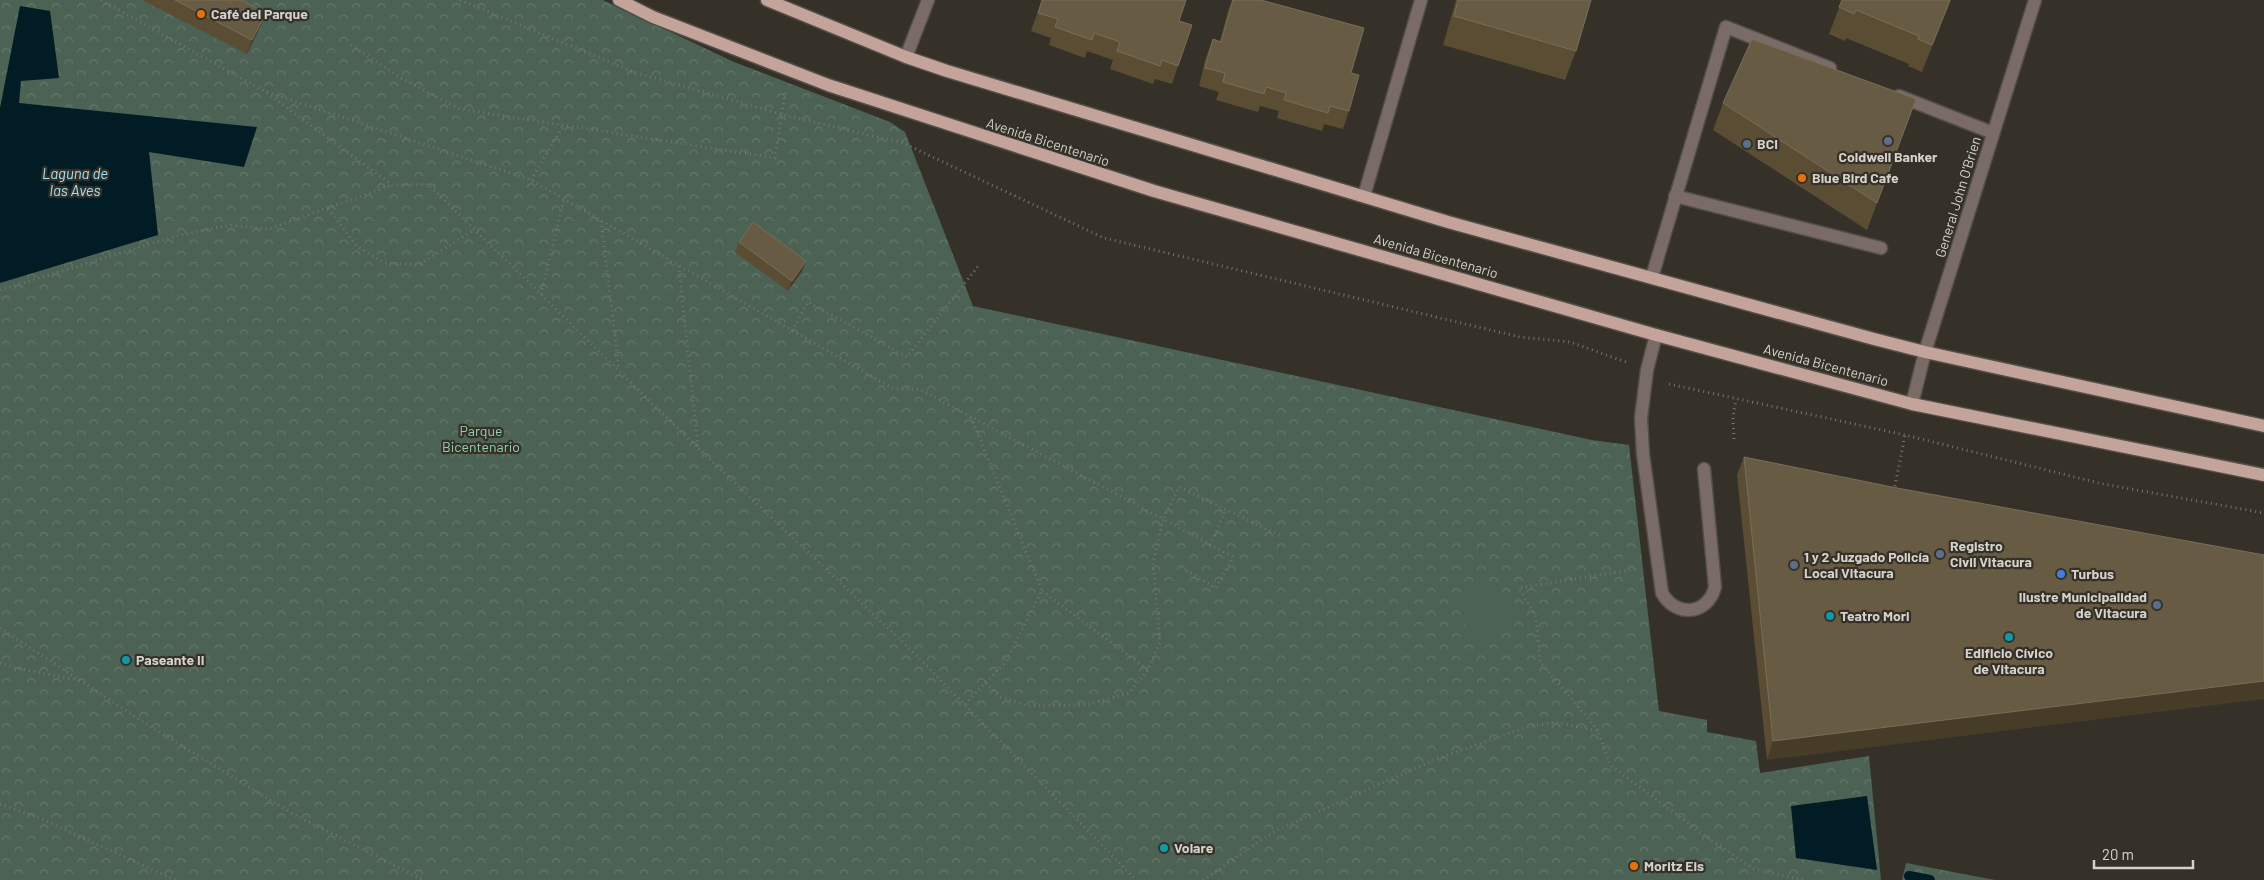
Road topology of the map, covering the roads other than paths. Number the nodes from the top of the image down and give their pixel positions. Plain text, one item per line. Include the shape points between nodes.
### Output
1 (619, 0) edge
2 (767, 0) edge
3 (928, 0) edge
4 (1421, 0) edge
5 (2035, 0) edge
6 (906, 57) junction
7 (1842, 73) edge
8 (1887, 91) edge
9 (1993, 133) junction
10 (1364, 196) junction
11 (1675, 196) junction
12 (1880, 248) dead end
13 (1652, 277) junction
14 (1656, 335) junction
15 (1925, 352) junction
16 (1912, 404) junction
17 (2264, 426) edge
18 (1704, 469) dead end
19 (2264, 475) edge

1 - 14 main road, Avenida Bicentenario via 653,17 787,70 923,118 1154,191
2 - 6 main road
3 - 6 street
4 - 10 street
5 - 9 street, General John O'Brien
6 - 10 main road
7 - 11 street via 1726,27
8 - 9 street
9 - 15 street, General John O'Brien
10 - 13 main road
11 - 12 street
11 - 13 street
13 - 15 main road
14 - 16 main road, Avenida Bicentenario
14 - 18 street via 1647,370 1641,418 1643,454 1662,593 1674,608 1692,611 1707,603 1715,587
15 - 16 street, General John O'Brien
15 - 17 main road
16 - 19 main road, Avenida Bicentenario

